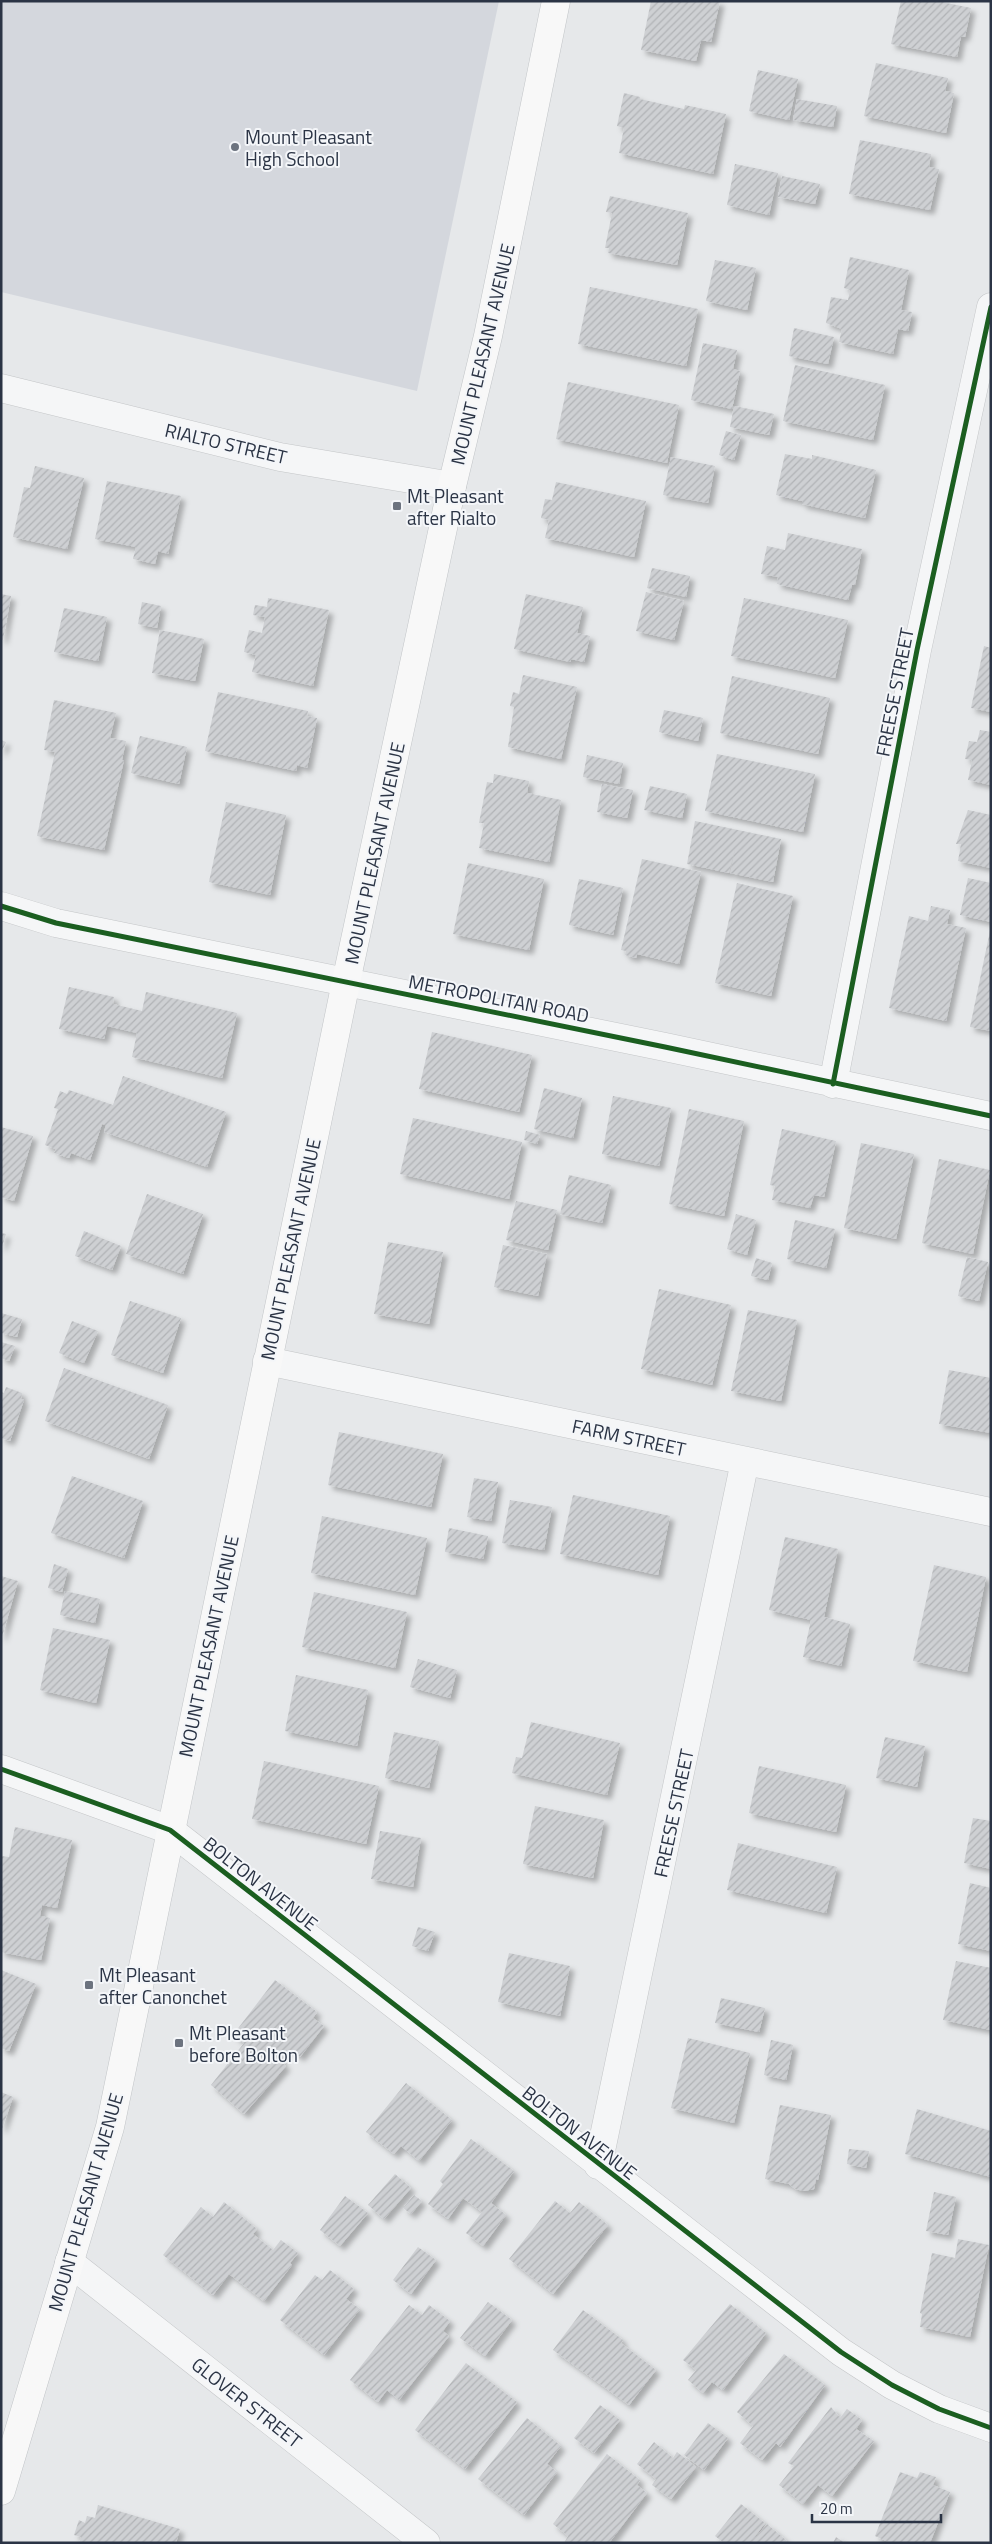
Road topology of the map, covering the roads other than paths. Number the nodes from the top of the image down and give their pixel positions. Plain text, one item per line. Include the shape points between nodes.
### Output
1 (556, 1) edge
2 (991, 306) edge
3 (1, 388) edge
4 (452, 486) junction
5 (1, 906) edge
6 (346, 982) junction
7 (834, 1084) junction
8 (991, 1116) edge
9 (267, 1361) junction
10 (746, 1461) junction
11 (991, 1512) edge
12 (1, 1769) edge
13 (170, 1830) junction
14 (598, 2165) junction
15 (68, 2262) junction
16 (991, 2428) edge
17 (1, 2491) edge
18 (426, 2543) edge

1 - 4 main road, MOUNT PLEASANT AVENUE via 488,336
2 - 7 street, FREESE STREET via 917,650
3 - 4 street, RIALTO STREET via 280,457
4 - 6 main road, MOUNT PLEASANT AVENUE
5 - 6 street, METROPOLITAN ROAD via 56,923
6 - 7 street, METROPOLITAN ROAD
6 - 9 main road, MOUNT PLEASANT AVENUE
7 - 8 street, METROPOLITAN ROAD
9 - 10 street, FARM STREET
9 - 13 main road, MOUNT PLEASANT AVENUE
10 - 11 street, FARM STREET
10 - 14 street, FREESE STREET
12 - 13 street, BOLTON AVENUE
13 - 14 street, BOLTON AVENUE
13 - 15 main road, MOUNT PLEASANT AVENUE via 110,2127
14 - 16 street, BOLTON AVENUE via 841,2352 892,2385 939,2409
15 - 17 main road, MOUNT PLEASANT AVENUE
15 - 18 street, GLOVER STREET

